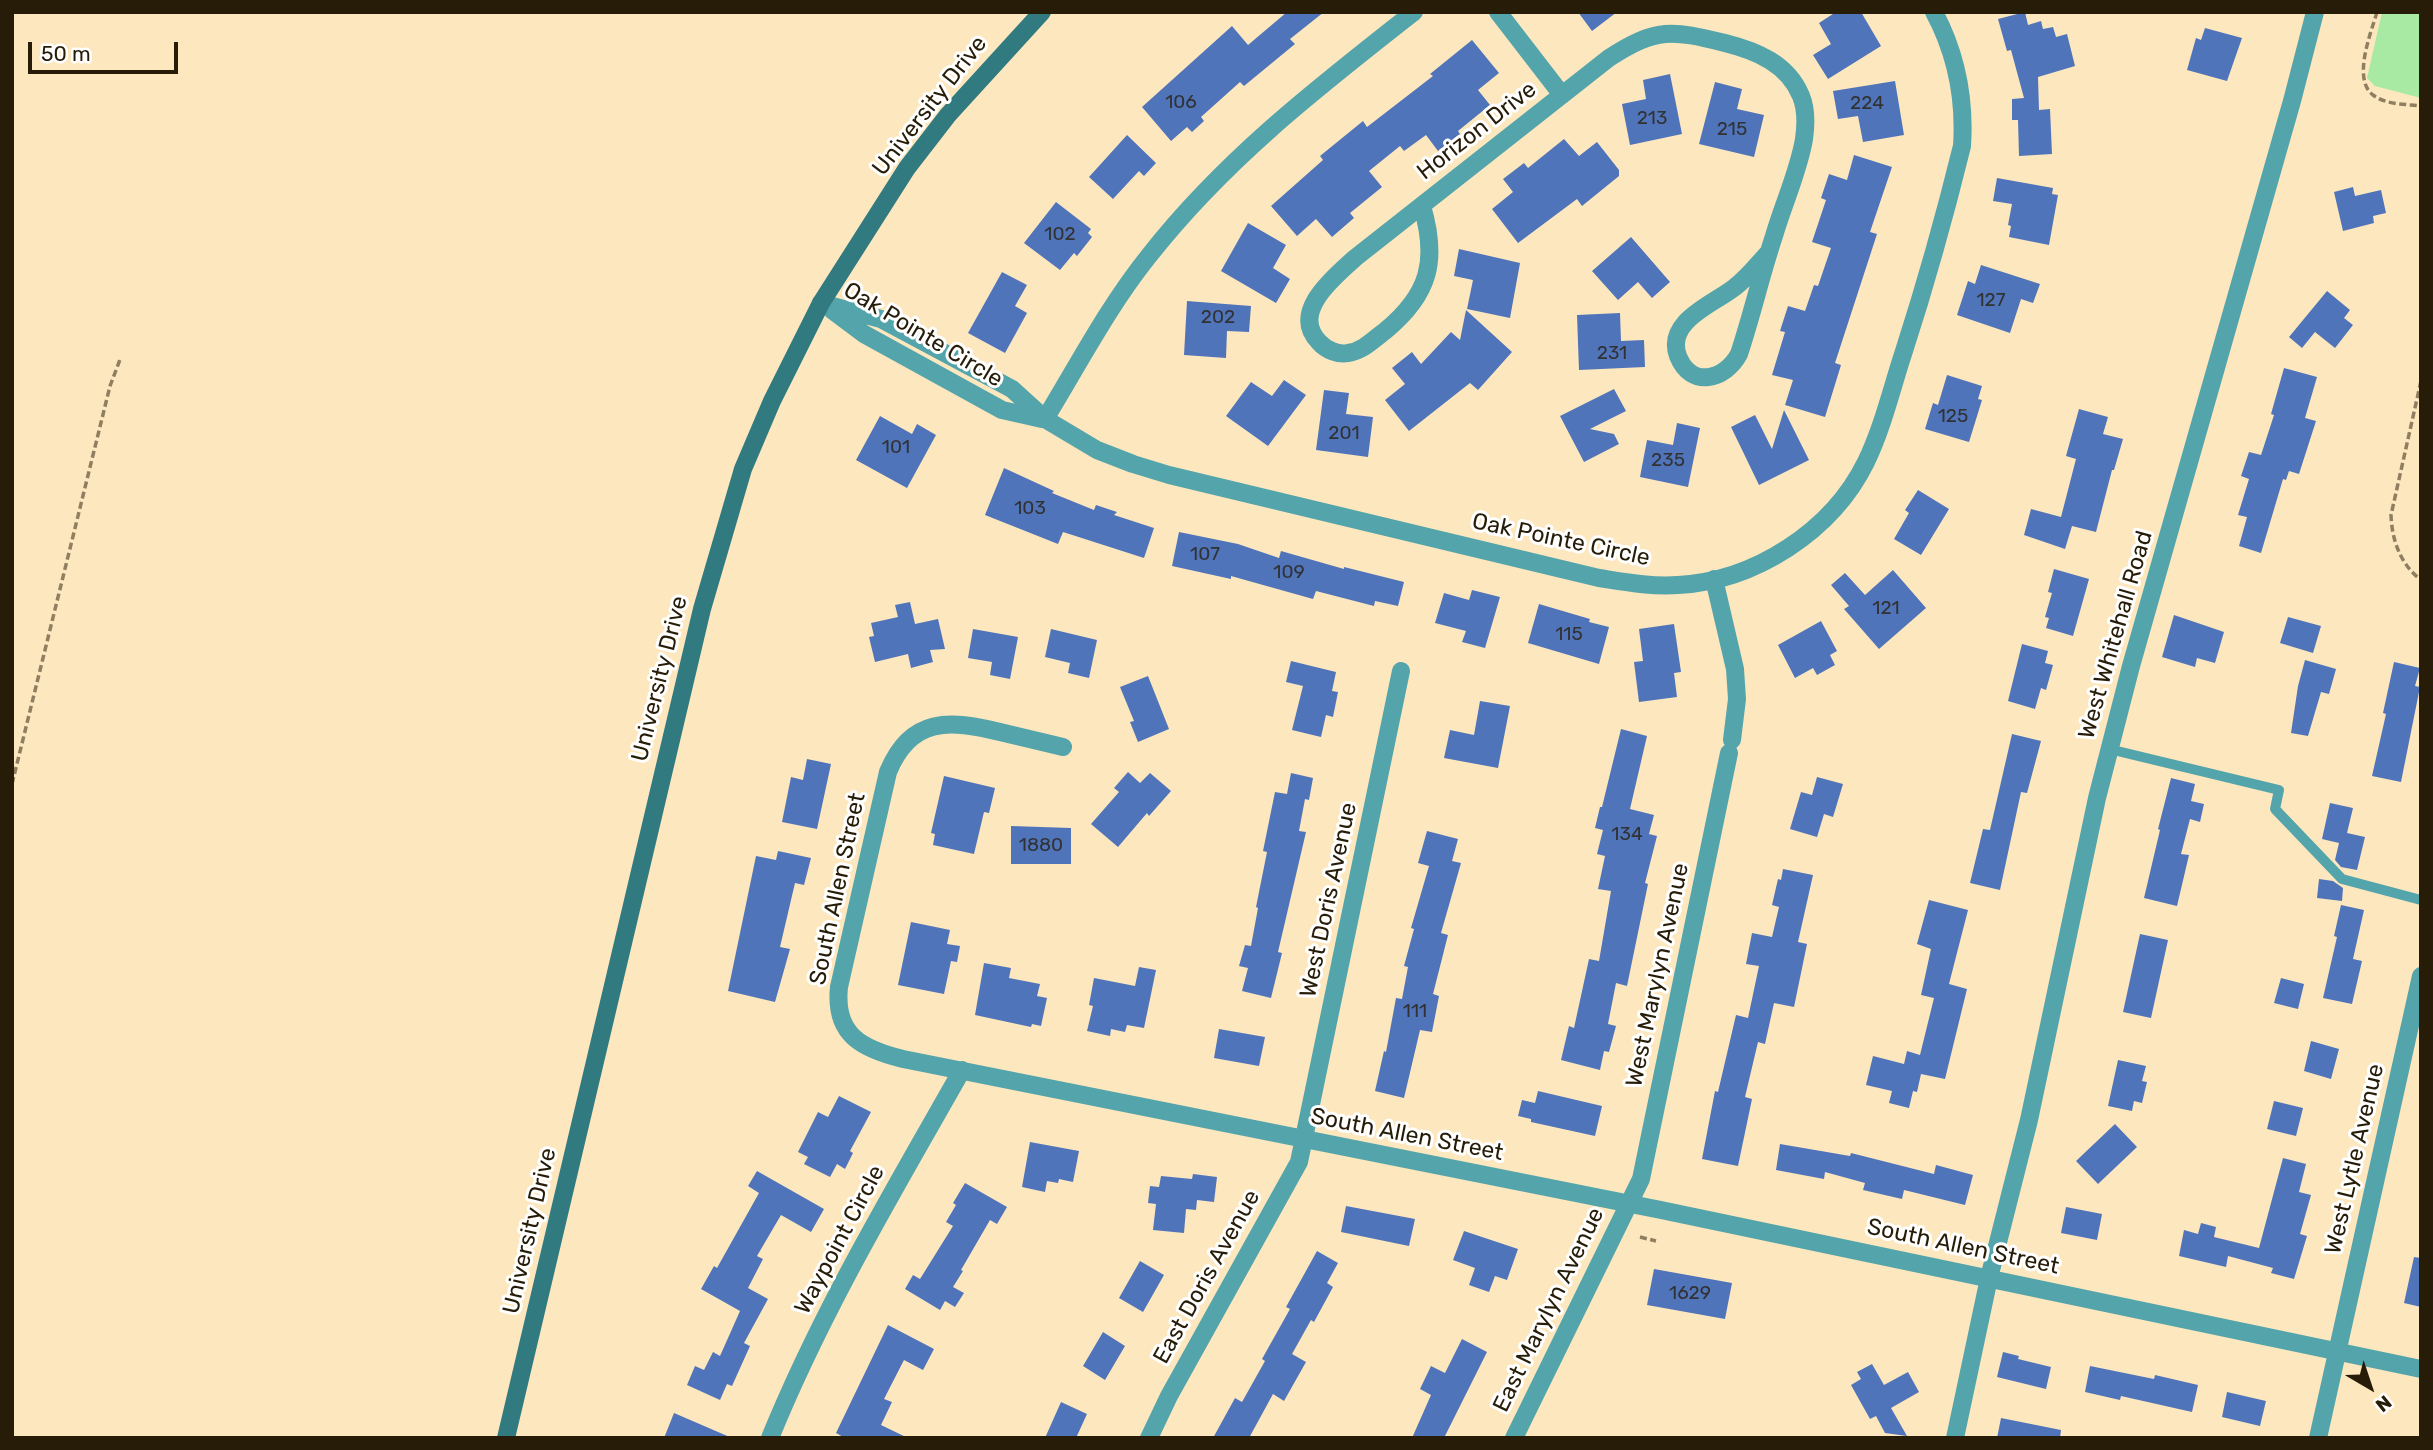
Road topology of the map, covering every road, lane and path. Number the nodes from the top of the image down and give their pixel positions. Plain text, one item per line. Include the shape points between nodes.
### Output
1 (1042, 12) edge
2 (1414, 12) edge
3 (1498, 12) edge
4 (1934, 12) edge
5 (2315, 12) edge
6 (2377, 12) edge
7 (1562, 95) junction
8 (2421, 106) edge
9 (1422, 206) junction
10 (1768, 253) junction
11 (821, 303) junction
12 (121, 357) dead end
13 (2421, 381) edge
14 (1045, 419) junction
15 (1714, 579) junction
16 (2421, 580) edge
17 (1401, 671) dead end
18 (1063, 747) dead end
19 (2109, 750) junction
20 (12, 784) edge
21 (2421, 900) edge
22 (2421, 976) edge
23 (962, 1070) junction
24 (1305, 1139) junction
25 (1628, 1203) junction
26 (1640, 1237) dead end
27 (1656, 1241) dead end
28 (1989, 1278) junction
29 (2337, 1352) junction
30 (2421, 1369) edge
31 (506, 1438) edge
32 (770, 1438) edge
33 (1149, 1438) edge
34 (1514, 1438) edge
35 (1955, 1438) edge
36 (2318, 1438) edge

1 - 11 main road, University Drive via 948,115 907,168
2 - 14 street via 1261,136 1183,214 1115,304
3 - 7 street, Horizon Drive
4 - 15 street, Oak Pointe Circle via 1959,84 1962,146 1876,438 1847,494 1801,540 1744,570
5 - 19 street, West Whitehall Road
6 - 8 path via 2363,66 2368,89 2391,103
7 - 9 street, Horizon Drive
7 - 10 street, Horizon Drive via 1625,47 1659,33 1686,34 1769,58 1797,89 1805,118 1804,139
9 - 9 street, Horizon Drive via 1430,255 1425,281 1415,299 1395,323 1358,350 1341,354 1326,348 1312,329 1311,314 1318,296 1354,258
10 - 10 street, Horizon Drive via 1748,277 1679,330 1677,353 1688,370 1709,378 1733,365
11 - 14 street, Oak Pointe Circle via 881,319 1012,389
11 - 31 main road, University Drive via 743,469 702,609
12 - 20 path
13 - 16 path via 2391,515 2397,550
14 - 15 street, Oak Pointe Circle via 1097,450 1169,475 1599,578 1666,585
15 - 25 street, West Marylyn Avenue via 1735,669 1737,699 1641,1179
17 - 24 street, West Doris Avenue
18 - 23 street, South Allen Street via 989,729 937,724 903,745 888,772 841,976 840,1013 845,1027 862,1046
19 - 21 lane via 2278,790 2275,809 2342,878
19 - 28 street, West Whitehall Road via 2029,1120
22 - 29 street, West Lytle Avenue
23 - 24 street, South Allen Street
23 - 32 street, Waypoint Circle via 838,1295 787,1394
24 - 25 street, South Allen Street
24 - 33 street, East Doris Avenue via 1297,1167
25 - 28 street, South Allen Street
25 - 34 street, East Marylyn Avenue
26 - 27 path
28 - 29 street, South Allen Street
28 - 35 street, West Whitehall Road
29 - 30 street, South Allen Street
29 - 36 street, West Lytle Avenue

